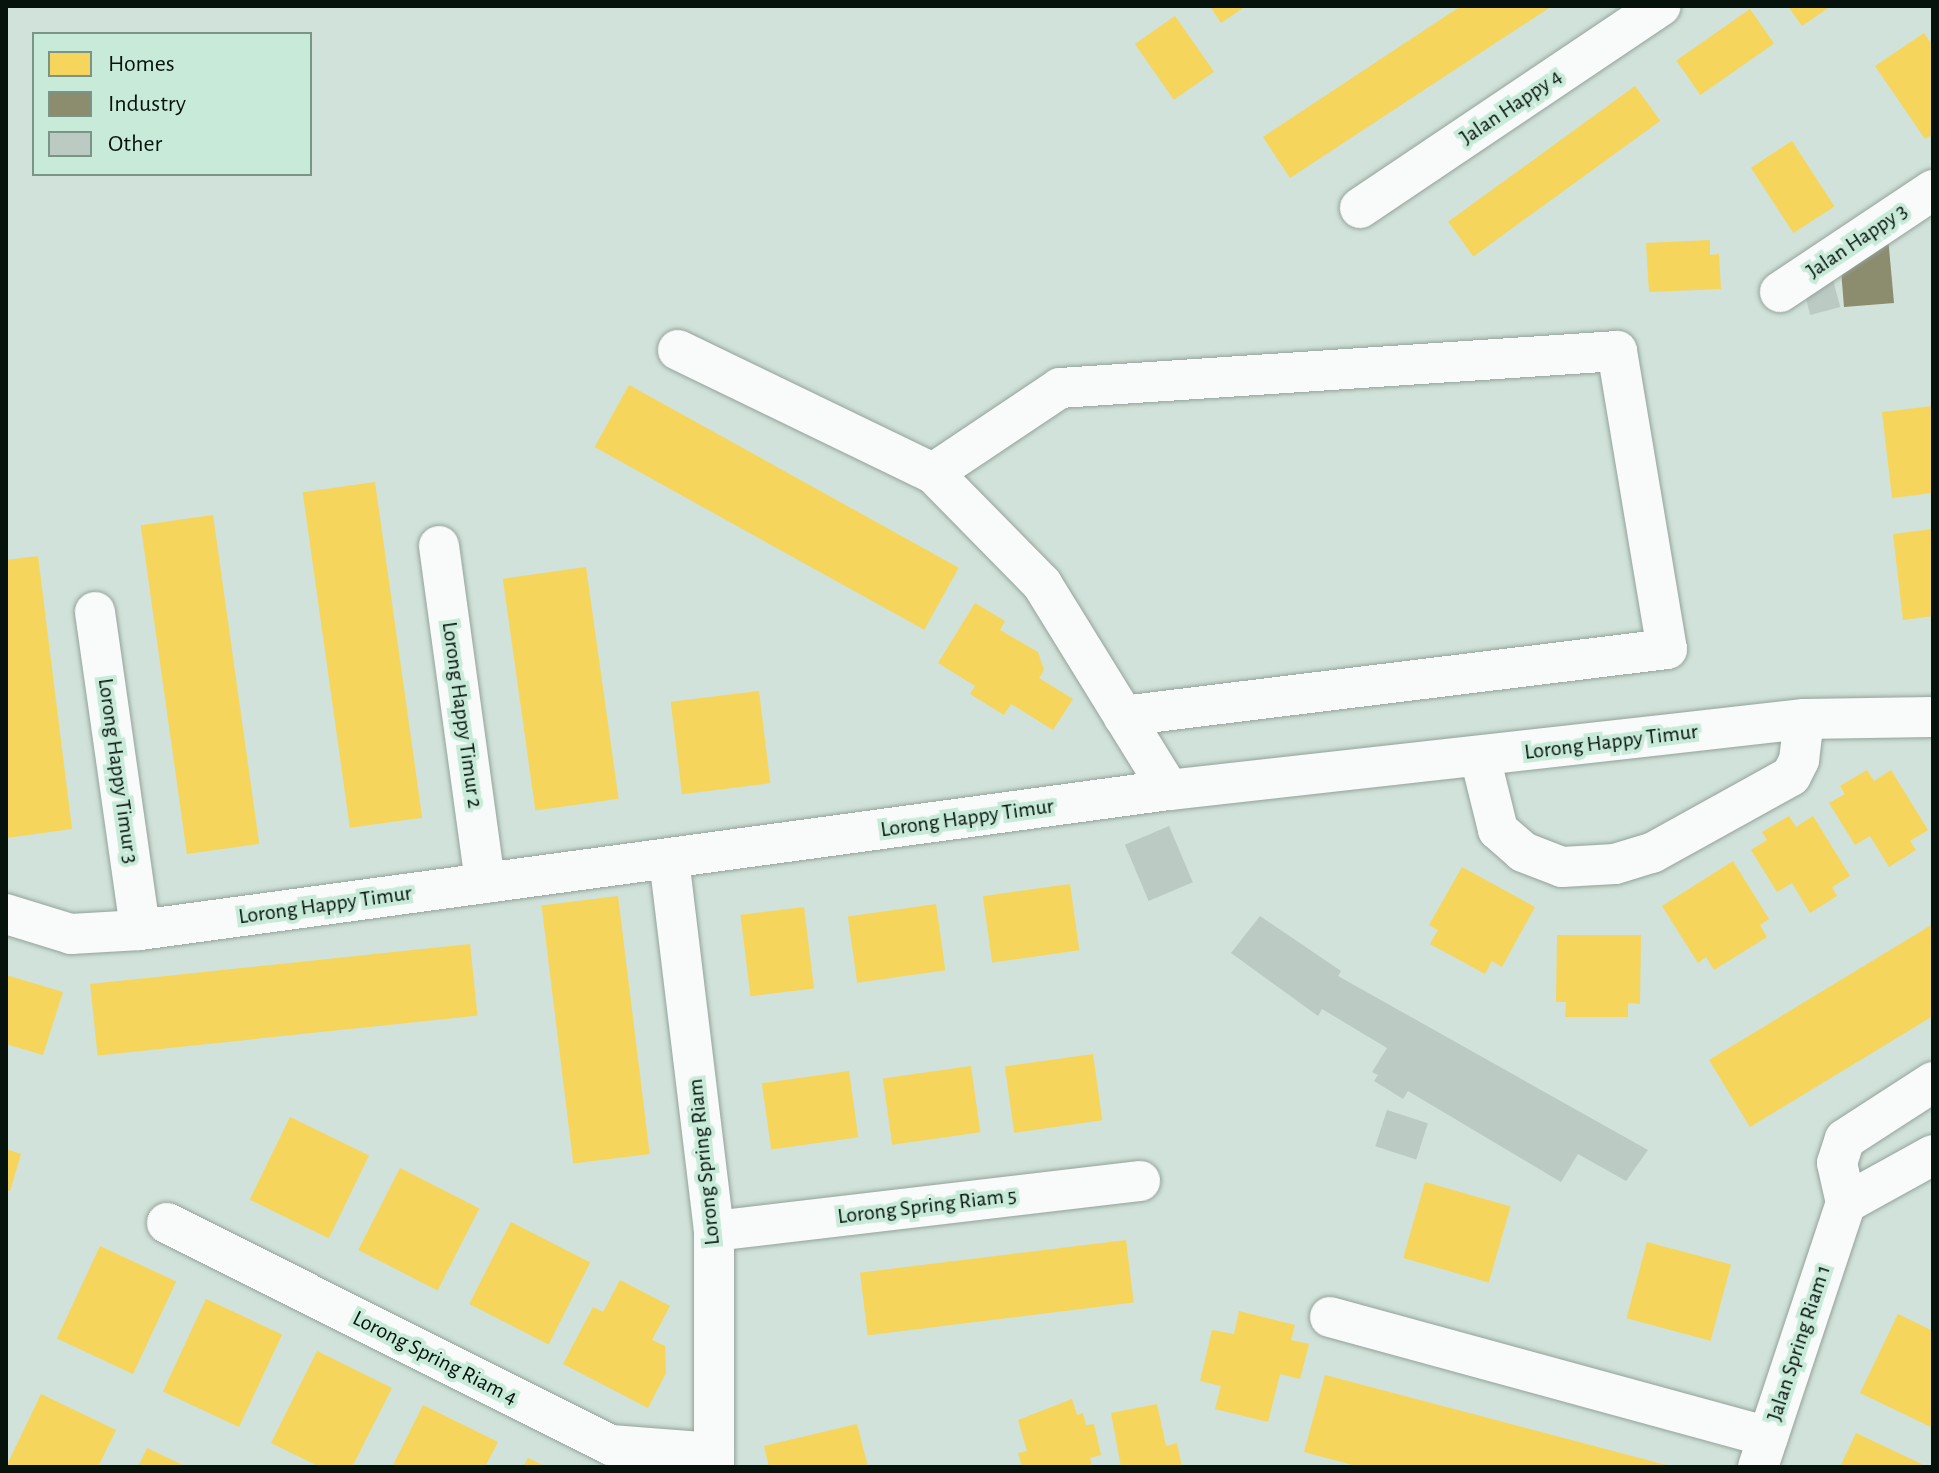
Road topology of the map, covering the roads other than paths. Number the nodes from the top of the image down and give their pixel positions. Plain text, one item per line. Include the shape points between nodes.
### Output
1 (1661, 6) edge
2 (1933, 190) edge
3 (1360, 208) dead end
4 (1780, 292) dead end
5 (678, 350) dead end
6 (933, 473) junction
7 (439, 546) dead end
8 (95, 612) dead end
9 (1123, 716) junction
10 (1933, 717) edge
11 (1804, 719) junction
12 (1480, 757) junction
13 (1169, 790) junction
14 (669, 859) junction
15 (485, 883) junction
16 (6, 914) edge
17 (140, 930) junction
18 (1933, 1082) edge
19 (1933, 1155) edge
20 (1140, 1181) dead end
21 (1843, 1211) junction
22 (167, 1223) dead end
23 (714, 1231) junction
24 (1330, 1317) dead end
25 (1763, 1452) edge
26 (714, 1460) edge

1 - 3 street, Jalan Happy 4
2 - 4 street, Jalan Happy 3
5 - 6 street
6 - 9 street via 1042,584
6 - 9 street via 1060,388 1617,351 1667,649
7 - 15 street, Lorong Happy Timur 2
8 - 17 street, Lorong Happy Timur 3
9 - 13 street
10 - 11 street, Lorong Happy Timur
11 - 12 street, Lorong Happy Timur
11 - 12 street via 1799,760 1791,776 1652,853 1615,864 1562,867 1523,852 1498,830
12 - 13 street, Lorong Happy Timur
13 - 14 street, Lorong Happy Timur
14 - 15 street, Lorong Happy Timur
14 - 23 street, Lorong Spring Riam
15 - 17 street, Lorong Happy Timur
16 - 17 street, Lorong Happy Timur via 71,934
18 - 21 street via 1845,1139 1837,1163
19 - 21 street
20 - 23 street, Lorong Spring Riam 5
21 - 25 street, Jalan Spring Riam 1
22 - 26 street, Lorong Spring Riam 4 via 611,1445
23 - 26 street, Lorong Spring Riam
24 - 25 street

